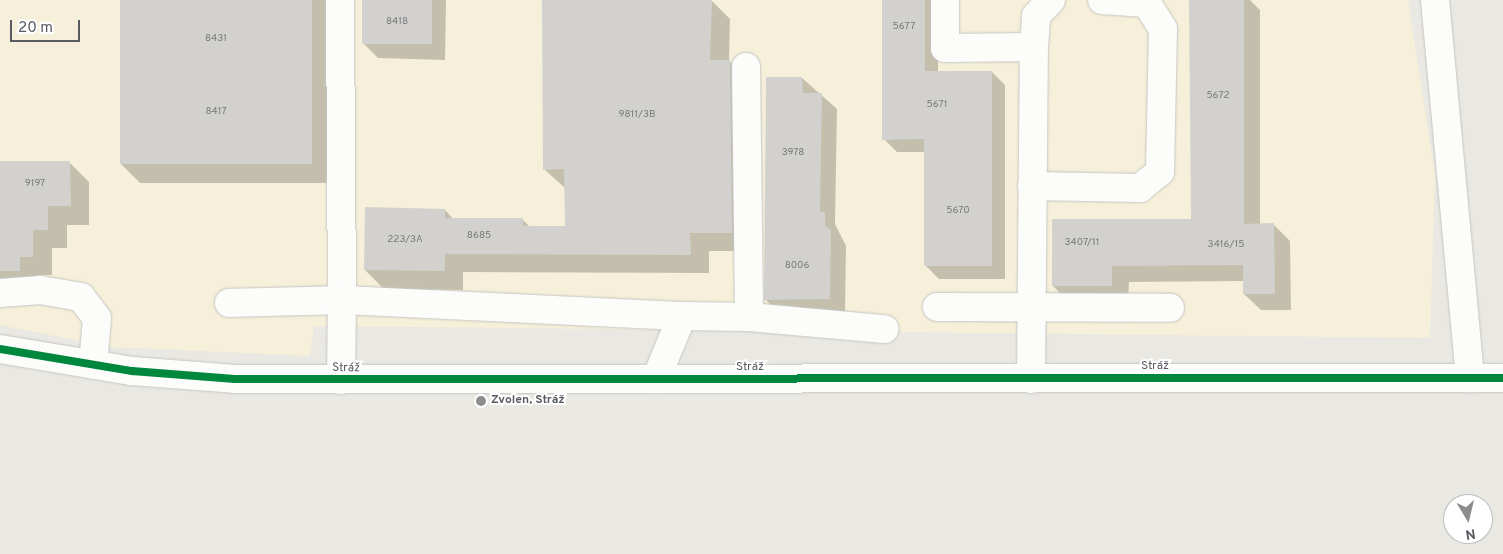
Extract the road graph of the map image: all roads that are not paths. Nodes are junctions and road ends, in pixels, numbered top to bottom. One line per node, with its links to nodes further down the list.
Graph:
1 (340, 0): 10 (street)
2 (945, 0): 6 (street)
3 (1051, 0): 6 (street)
4 (1102, 0): 8 (street)
5 (1435, 0): 20 (street)
6 (1034, 47): 8 (street)
7 (746, 67): 16 (street)
8 (1032, 186): 13 (street)
9 (0, 293): 19 (street)
10 (342, 300): 11 (street); 15 (street); 24 (street)
11 (229, 303)
12 (937, 307): 13 (street)
13 (1031, 308): 14 (street); 23 (street)
14 (1170, 308)
15 (682, 316): 16 (street); 22 (street)
16 (749, 317): 17 (street)
17 (884, 329)
18 (0, 349): 19 (street, Stráž)
19 (93, 364): 24 (street, Stráž)
20 (1470, 378): 21 (street, Stráž); 23 (street, Stráž)
21 (1503, 378)
22 (656, 379): 23 (street, Stráž); 24 (street, Stráž)
23 (1030, 379)
24 (341, 380)

